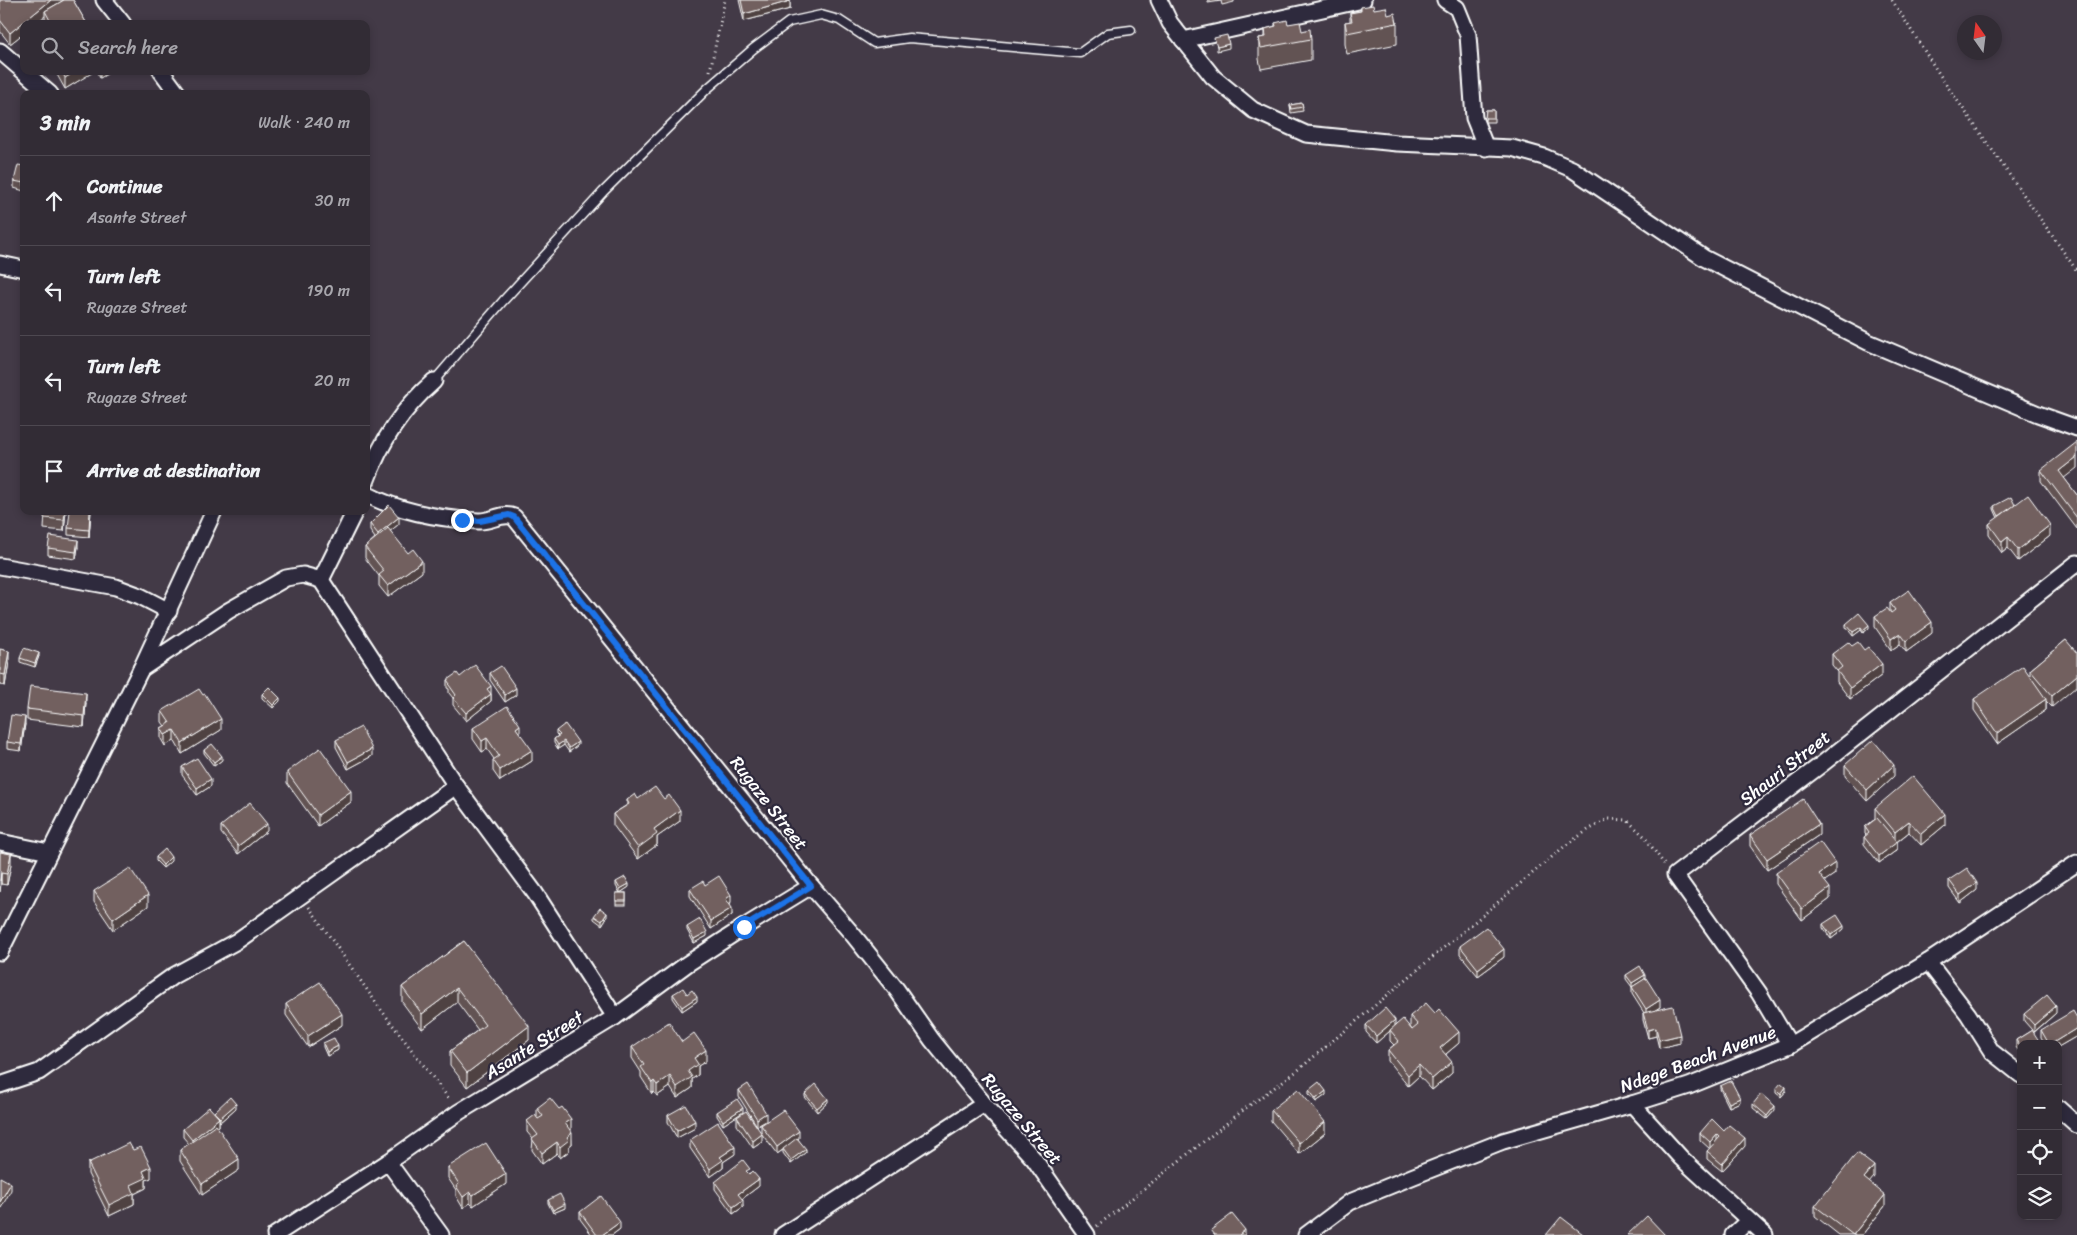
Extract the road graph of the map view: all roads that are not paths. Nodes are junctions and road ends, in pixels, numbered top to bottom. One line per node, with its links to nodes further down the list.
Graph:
1 (104, 0): 5 (street)
2 (1159, 0): 7 (street)
3 (1363, 0): 7 (street)
4 (1445, 0): 14 (street)
5 (120, 20)
6 (1131, 30): 17 (lane)
7 (1183, 40): 14 (street)
8 (0, 51): 9 (street)
9 (20, 68)
10 (28, 75): 12 (street)
11 (163, 75): 13 (street)
12 (45, 90)
13 (175, 90)
14 (1486, 148): 18 (street)
15 (0, 264): 16 (street)
16 (20, 269)
17 (434, 380): 19 (street)
18 (2077, 428)
19 (370, 472)
20 (370, 496): 32 (street, Rugaze Street)
21 (212, 515): 26 (street)
22 (353, 515): 25 (street)
23 (2077, 563): 36 (street, Shauri Street)
24 (0, 566): 26 (street)
25 (321, 580): 27 (street); 28 (street)
26 (169, 611): 27 (street)
27 (141, 669): 30 (street)
28 (456, 786): 35 (street); 38 (street)
29 (0, 842): 30 (street)
30 (49, 852): 33 (street)
31 (2077, 863): 34 (street, Ndege Beach Avenue)
32 (811, 886): 35 (street, Asante Street); 39 (street, Rugaze Street)
33 (0, 952)
34 (1928, 962): 36 (street, Ndege Beach Avenue); 37 (street)
35 (615, 1017): 43 (street, Asante Street)
36 (1790, 1045): 40 (street, Ndege Beach Avenue)
37 (2017, 1072)
38 (0, 1085)
39 (984, 1104): 45 (street, Rugaze Street); 48 (street)
40 (1632, 1104): 44 (street); 49 (street, Ndege Beach Avenue)
41 (2062, 1112): 42 (street)
42 (2077, 1125)
43 (388, 1162): 46 (street, Asante Street); 47 (street)
44 (1748, 1221): 50 (street); 51 (street)
45 (1087, 1234)
46 (275, 1235)
47 (441, 1235)
48 (783, 1235)
49 (1306, 1235)
50 (1733, 1235)
51 (1765, 1235)

